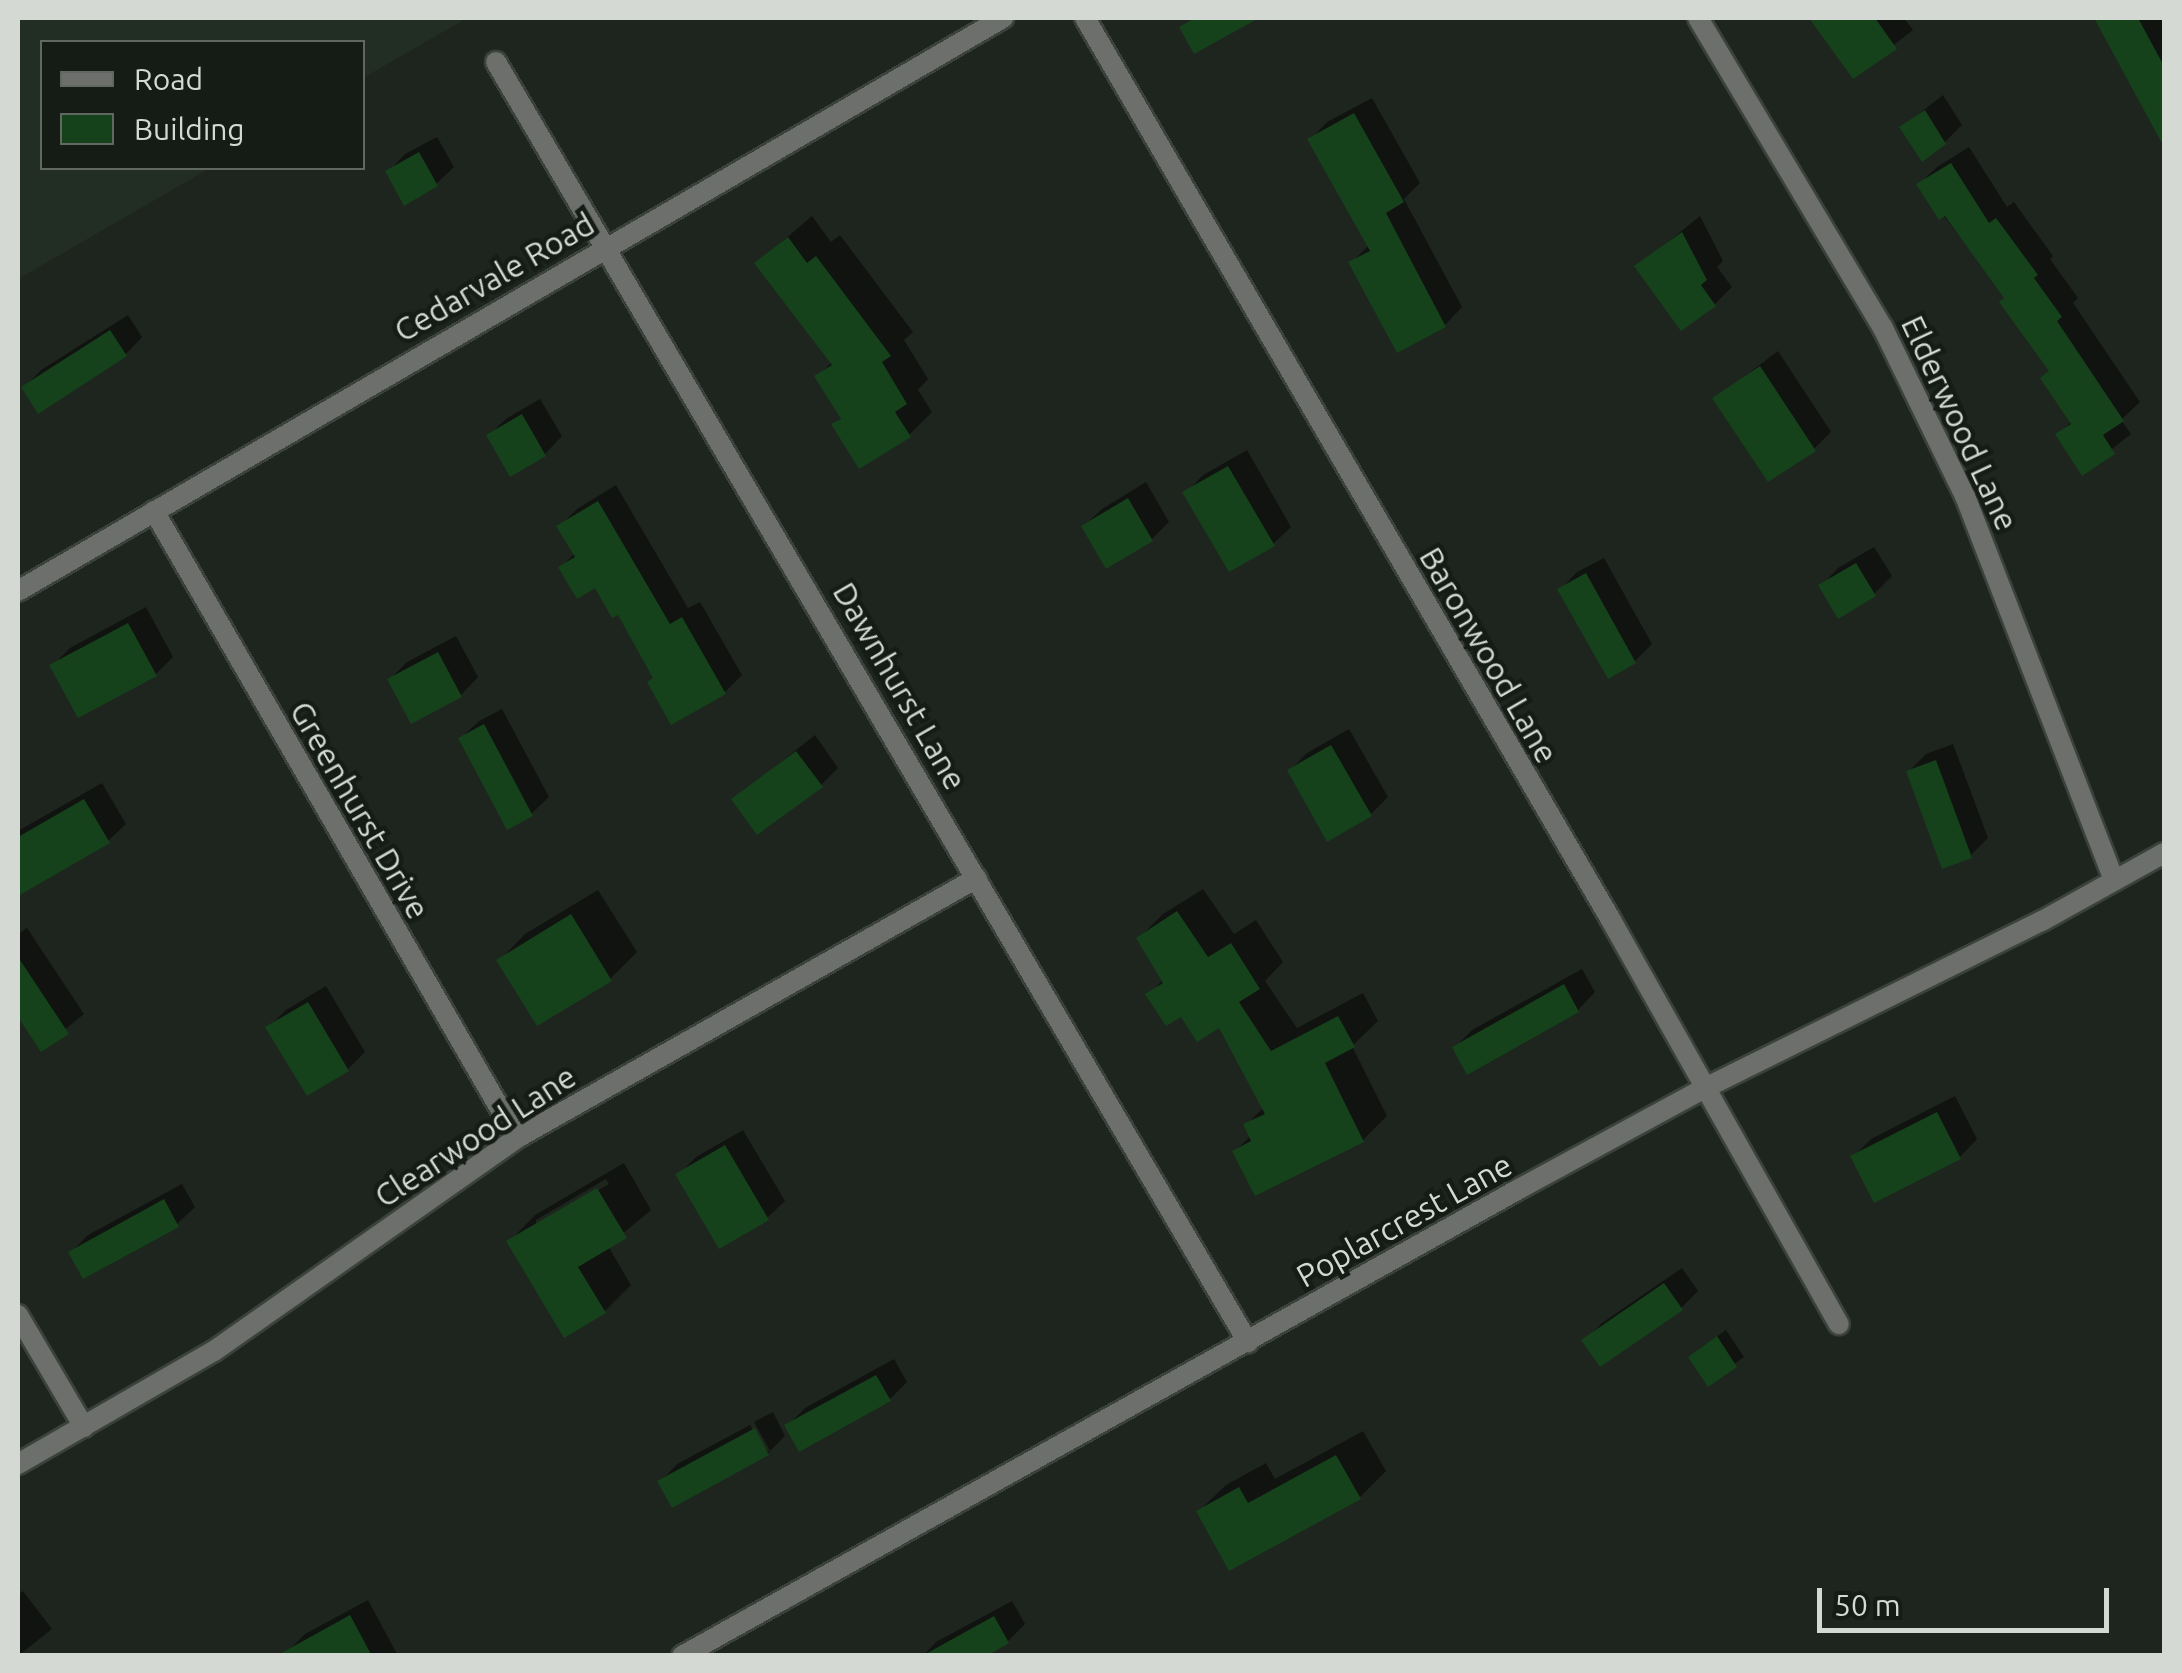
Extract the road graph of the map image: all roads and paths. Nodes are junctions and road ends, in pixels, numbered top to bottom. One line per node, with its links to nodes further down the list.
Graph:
1 (1003, 18): 5 (street, Cedarvale Road)
2 (1085, 18): 11 (street, Baronwood Lane)
3 (1698, 18): 10 (street, Elderwood Lane)
4 (496, 62): 5 (street, Dawnhurst Lane)
5 (604, 246): 6 (street, Cedarvale Road); 9 (street, Dawnhurst Lane)
6 (154, 511): 7 (street, Cedarvale Road); 12 (street, Greenhurst Drive)
7 (18, 591)
8 (2164, 853): 10 (street, Poplarcrest Lane)
9 (977, 878): 12 (street, Clearwood Lane); 15 (street, Dawnhurst Lane)
10 (2114, 880): 11 (street, Poplarcrest Lane)
11 (1705, 1088): 14 (street, Baronwood Lane); 15 (street, Poplarcrest Lane)
12 (517, 1138): 16 (street, Clearwood Lane)
13 (18, 1315): 16 (street)
14 (1838, 1324)
15 (1248, 1342): 18 (street, Poplarcrest Lane)
16 (84, 1427): 17 (street, Clearwood Lane)
17 (18, 1464)
18 (682, 1656)

